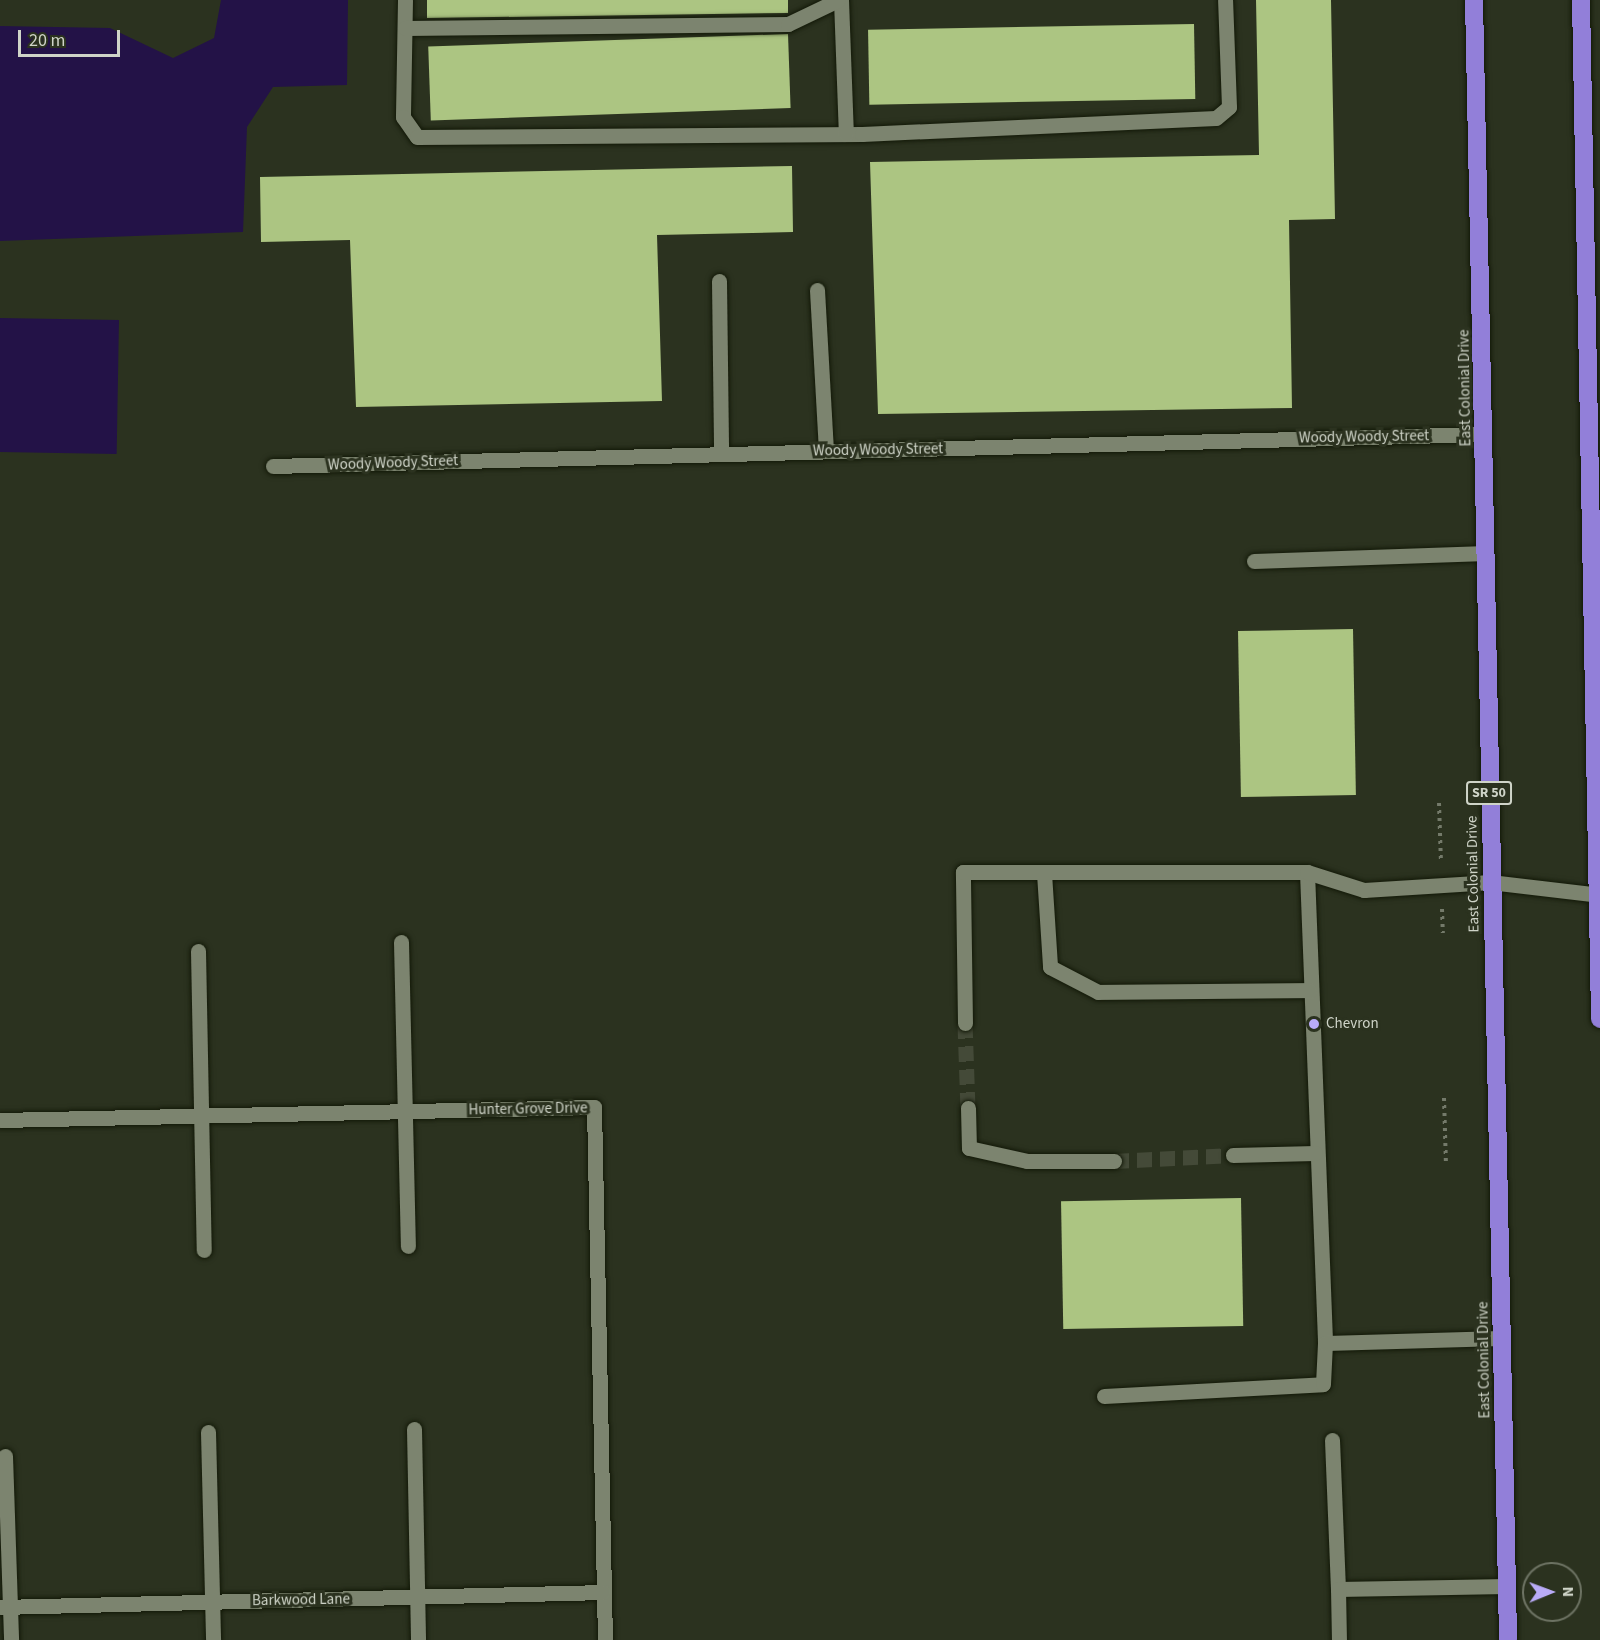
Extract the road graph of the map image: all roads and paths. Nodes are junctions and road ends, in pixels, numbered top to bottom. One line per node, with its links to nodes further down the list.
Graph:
1 (405, 0): 6 (street)
2 (839, 0): 6 (street); 7 (street)
3 (1225, 0): 7 (street)
4 (1474, 0): 10 (highway, East Colonial Drive / SR 50)
5 (1581, 0): 19 (highway)
6 (405, 28): 7 (street)
7 (846, 134)
8 (719, 281): 12 (street)
9 (817, 290): 11 (street)
10 (1484, 434): 11 (street, Woody Woody Street); 14 (highway, East Colonial Drive / SR 50)
11 (826, 451): 12 (street, Woody Woody Street)
12 (721, 454): 13 (street, Woody Woody Street)
13 (273, 466)
14 (1486, 553): 15 (street); 18 (highway, East Colonial Drive / SR 50)
15 (1254, 561)
16 (1307, 872): 17 (street); 18 (street); 22 (street)
17 (1044, 873): 22 (street); 24 (street)
18 (1490, 882): 19 (street); 36 (highway, East Colonial Drive / SR 50)
19 (1599, 895): 23 (highway)
20 (401, 942): 27 (street)
21 (198, 951): 28 (street)
22 (1309, 990): 30 (street)
23 (1600, 1019)
24 (966, 1023)
25 (1444, 1098): 33 (path)
26 (968, 1108): 32 (street)
27 (405, 1112): 28 (street, Hunter Grove Drive); 34 (street); 45 (street, Hunter Grove Drive)
28 (201, 1116): 29 (street, Hunter Grove Drive); 35 (street)
29 (0, 1120)
30 (1316, 1153): 31 (street); 37 (street)
31 (1233, 1155)
32 (1114, 1161)
33 (1446, 1165)
34 (408, 1246)
35 (204, 1250)
36 (1502, 1338): 37 (street); 43 (highway, East Colonial Drive / SR 50)
37 (1325, 1343): 38 (street)
38 (1104, 1396)
39 (414, 1429): 46 (street)
40 (208, 1432): 47 (street)
41 (1332, 1440): 44 (street)
42 (5, 1456): 48 (street)
43 (1507, 1586): 44 (street); 54 (highway, East Colonial Drive / SR 50)
44 (1338, 1588): 53 (street)
45 (603, 1592): 46 (street, Barkwood Lane); 52 (street, Hunter Grove Drive)
46 (417, 1597): 47 (street, Barkwood Lane); 51 (street)
47 (212, 1602): 48 (street, Barkwood Lane); 50 (street)
48 (5, 1607): 49 (street)
49 (11, 1640)
50 (213, 1640)
51 (418, 1640)
52 (605, 1640)
53 (1340, 1640)
54 (1508, 1640)

